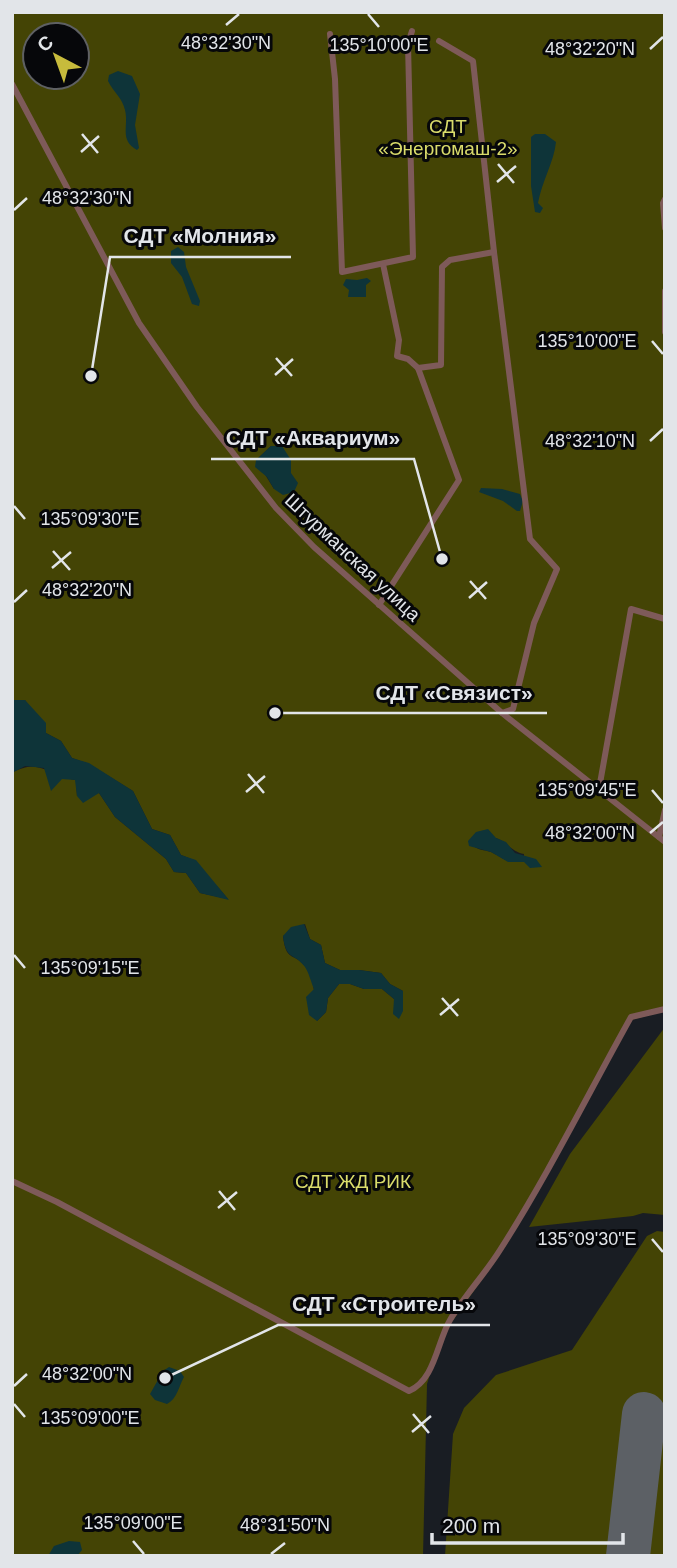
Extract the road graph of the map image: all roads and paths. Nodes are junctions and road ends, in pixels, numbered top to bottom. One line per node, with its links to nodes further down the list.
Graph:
1 (412, 31): 8 (street)
2 (330, 34): 8 (street)
3 (439, 41): 7 (street)
4 (12, 84): 12 (street, Штурманская улица)
5 (665, 199): 6 (street)
6 (665, 228)
7 (494, 252): 11 (street); 14 (street)
8 (383, 264): 11 (street)
9 (665, 291): 10 (street)
10 (665, 332)
11 (418, 368): 12 (street)
12 (379, 606): 14 (street, Штурманская улица)
13 (665, 620): 15 (street)
14 (502, 713): 15 (street, Штурманская улица)
15 (599, 789): 17 (street, Штурманская улица)
16 (665, 810): 17 (street)
17 (662, 840)
18 (665, 1009): 19 (street)
19 (12, 1181)

